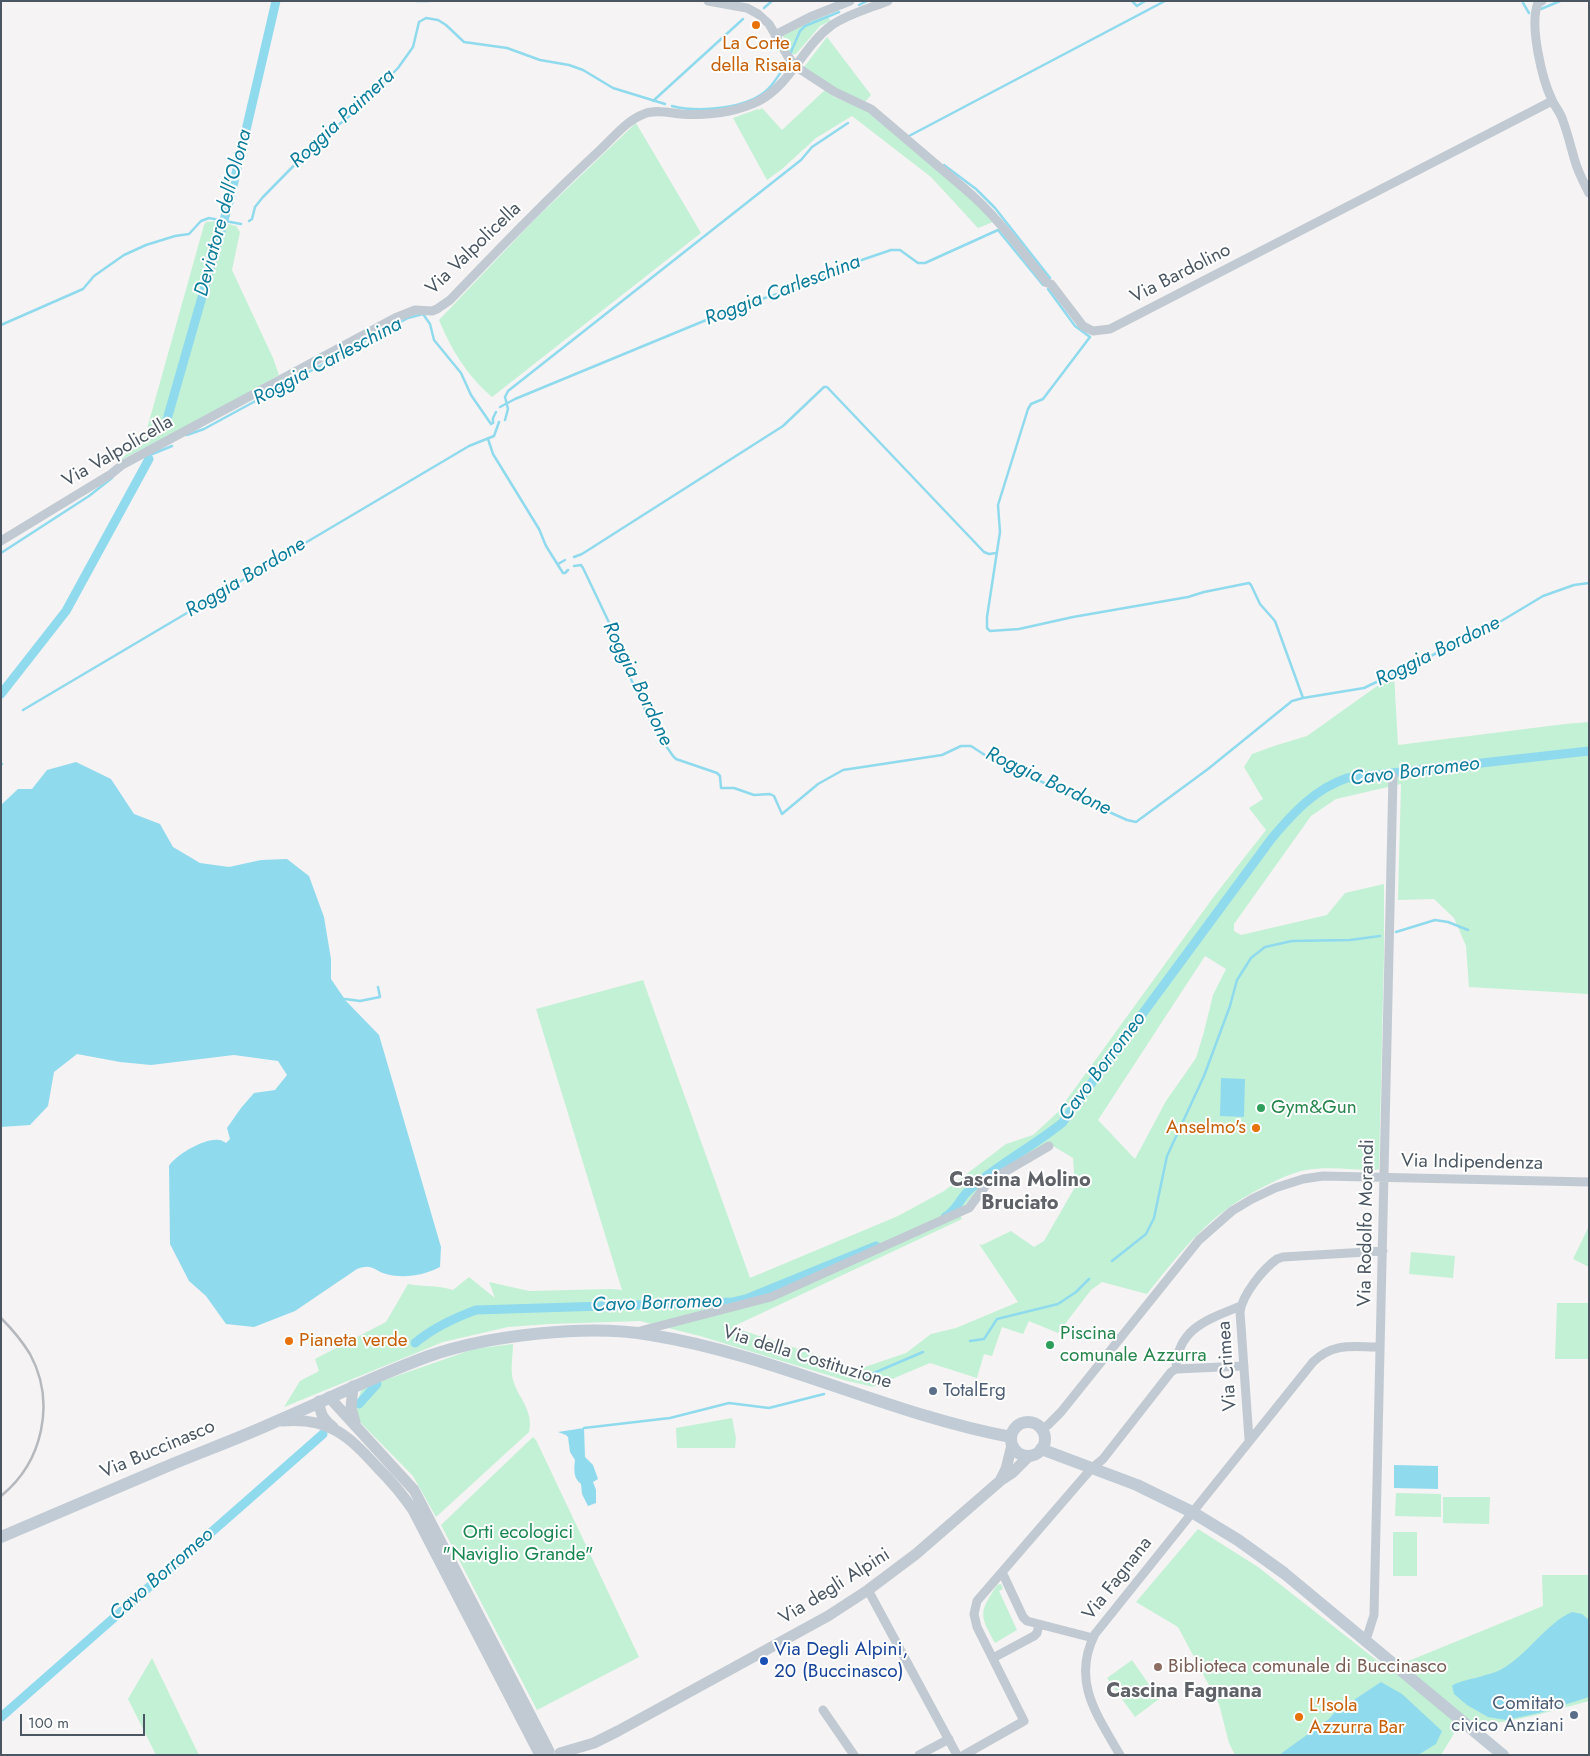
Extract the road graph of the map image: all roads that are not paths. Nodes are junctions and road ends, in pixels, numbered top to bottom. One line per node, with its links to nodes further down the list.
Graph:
1 (708, 1): 5 (street, Via Bardolino)
2 (850, 1): 5 (street)
3 (888, 1): 6 (street)
4 (1542, 1): 7 (street)
5 (776, 35): 6 (street, Via Bardolino)
6 (795, 66): 7 (street, Via Bardolino); 9 (street, Via Valpolicella)
7 (1552, 101): 8 (street)
8 (1589, 193)
9 (1, 541)
10 (1393, 776): 12 (street, Via Rodolfo Morandi)
11 (1049, 1146): 16 (street)
12 (1384, 1178): 13 (street, Via Indipendenza); 14 (street, Via Rodolfo Morandi); 24 (street, Via Indipendenza)
13 (1589, 1182)
14 (1383, 1251): 15 (street, Via Crimea); 17 (street, Via Rodolfo Morandi)
15 (1241, 1306): 18 (street, Via Crimea); 19 (street)
16 (635, 1332): 20 (main road, Via della Costituzione); 27 (main road, Via della Costituzione)
17 (1380, 1347): 26 (street, Via Fagnana); 38 (street, Via Rodolfo Morandi)
18 (1244, 1366): 19 (street); 26 (street, Via Crimea)
19 (1176, 1369): 30 (street)
20 (353, 1386): 21 (main road, Via della Costituzione); 23 (street)
21 (324, 1399): 22 (main road, Via Buccinasco); 23 (street); 25 (street)
22 (277, 1421): 25 (street); 33 (main road, Via Buccinasco)
23 (356, 1426): 43 (street)
24 (1042, 1429): 27 (main road); 28 (main road)
25 (336, 1430): 43 (street)
26 (1249, 1439): 32 (street, Via Fagnana)
27 (1011, 1441): 29 (main road); 31 (street)
28 (1042, 1449): 29 (main road); 30 (main road)
29 (1029, 1456): 31 (street, Via degli Alpini)
30 (1091, 1469): 32 (main road); 34 (street)
31 (1000, 1481): 35 (street, Via degli Alpini)
32 (1192, 1512): 37 (street, Via Fagnana); 38 (main road)
33 (1, 1537)
34 (1002, 1572): 36 (street); 39 (street)
35 (868, 1590): 41 (street); 42 (street, Via degli Alpini)
36 (1039, 1625): 37 (street); 39 (street)
37 (1092, 1638): 49 (street, Via Fagnana)
38 (1366, 1640): 50 (main road)
39 (993, 1658): 48 (street)
40 (823, 1710): 45 (street)
41 (949, 1739): 46 (street); 47 (street)
42 (594, 1743): 43 (street, Via degli Alpini); 44 (street, Via degli Alpini)
43 (551, 1754)
44 (580, 1755)
45 (854, 1755)
46 (919, 1755)
47 (957, 1755)
48 (964, 1755)
49 (1120, 1755)
50 (1503, 1755)

